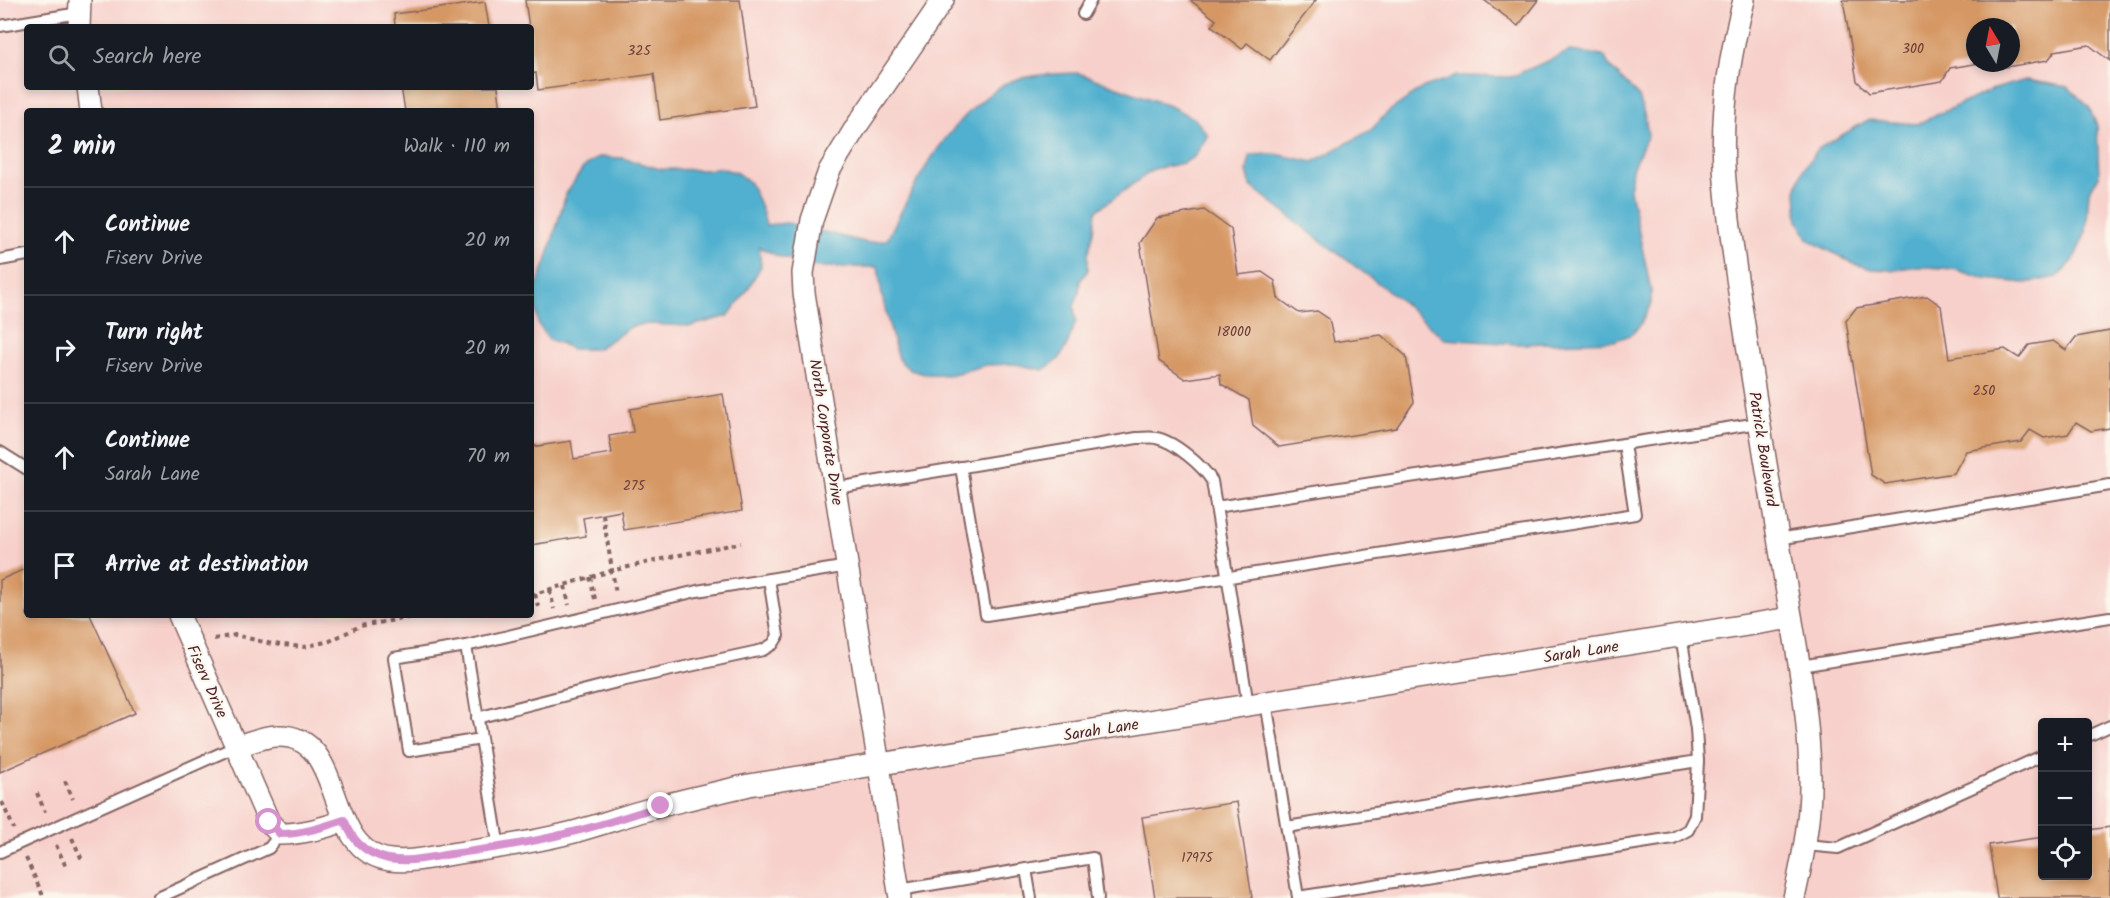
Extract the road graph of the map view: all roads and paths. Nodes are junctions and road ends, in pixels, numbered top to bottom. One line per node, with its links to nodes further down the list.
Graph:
1 (943, 0): 17 (street, North Corporate Drive)
2 (1090, 0): 5 (lane)
3 (1744, 0): 11 (street, Patrick Boulevard)
4 (79, 13): 6 (lane)
5 (1083, 14)
6 (0, 26)
7 (88, 90): 8 (street)
8 (91, 108)
9 (24, 256): 10 (lane)
10 (0, 260)
11 (1759, 423): 12 (lane); 20 (street, Patrick Boulevard)
12 (1624, 444): 18 (lane); 24 (lane)
13 (0, 452): 14 (lane)
14 (24, 466)
15 (961, 467): 17 (lane); 18 (lane); 24 (lane)
16 (2110, 485): 20 (lane)
17 (836, 488): 22 (street, North Corporate Drive)
18 (1216, 507): 24 (lane)
19 (603, 515): 23 (path)
20 (1778, 539): 29 (street, Patrick Boulevard)
21 (741, 543): 23 (path)
22 (848, 566): 25 (lane); 42 (street, North Corporate Drive)
23 (611, 571): 26 (path)
24 (1227, 577): 34 (lane)
25 (769, 579): 32 (lane); 35 (lane)
26 (534, 594)
27 (2110, 617): 33 (lane)
28 (407, 618): 30 (path)
29 (1791, 618): 31 (street, Sarah Lane); 33 (street, Patrick Boulevard)
30 (182, 622): 39 (street, Fiserv Drive)
31 (1682, 635): 34 (street, Sarah Lane); 41 (lane)
32 (466, 646): 35 (lane); 38 (lane)
33 (1800, 666): 50 (street, Patrick Boulevard)
34 (1257, 704): 42 (street, Sarah Lane); 47 (lane)
35 (477, 718): 38 (lane)
36 (2110, 726): 37 (lane)
37 (2092, 734)
38 (481, 739): 51 (lane)
39 (237, 746): 45 (street); 46 (lane); 49 (street, Fiserv Drive)
40 (2038, 758): 50 (lane)
41 (1698, 761): 47 (lane); 47 (lane)
42 (880, 764): 51 (street, Sarah Lane); 56 (street, North Corporate Drive)
43 (2, 802): 44 (path)
44 (0, 807)
45 (344, 820): 49 (street); 51 (street, Sarah Lane)
46 (65, 823): 48 (lane); 53 (path)
47 (1287, 827)
48 (50, 830): 52 (lane); 54 (path)
49 (280, 834): 57 (lane)
50 (1805, 845): 60 (street, Patrick Boulevard)
51 (499, 848)
52 (0, 852)
53 (82, 861)
54 (67, 868)
55 (1026, 869): 56 (lane); 58 (lane); 59 (lane)
56 (900, 894)
57 (158, 898)
58 (1031, 898)
59 (1098, 898)
60 (1794, 898)

